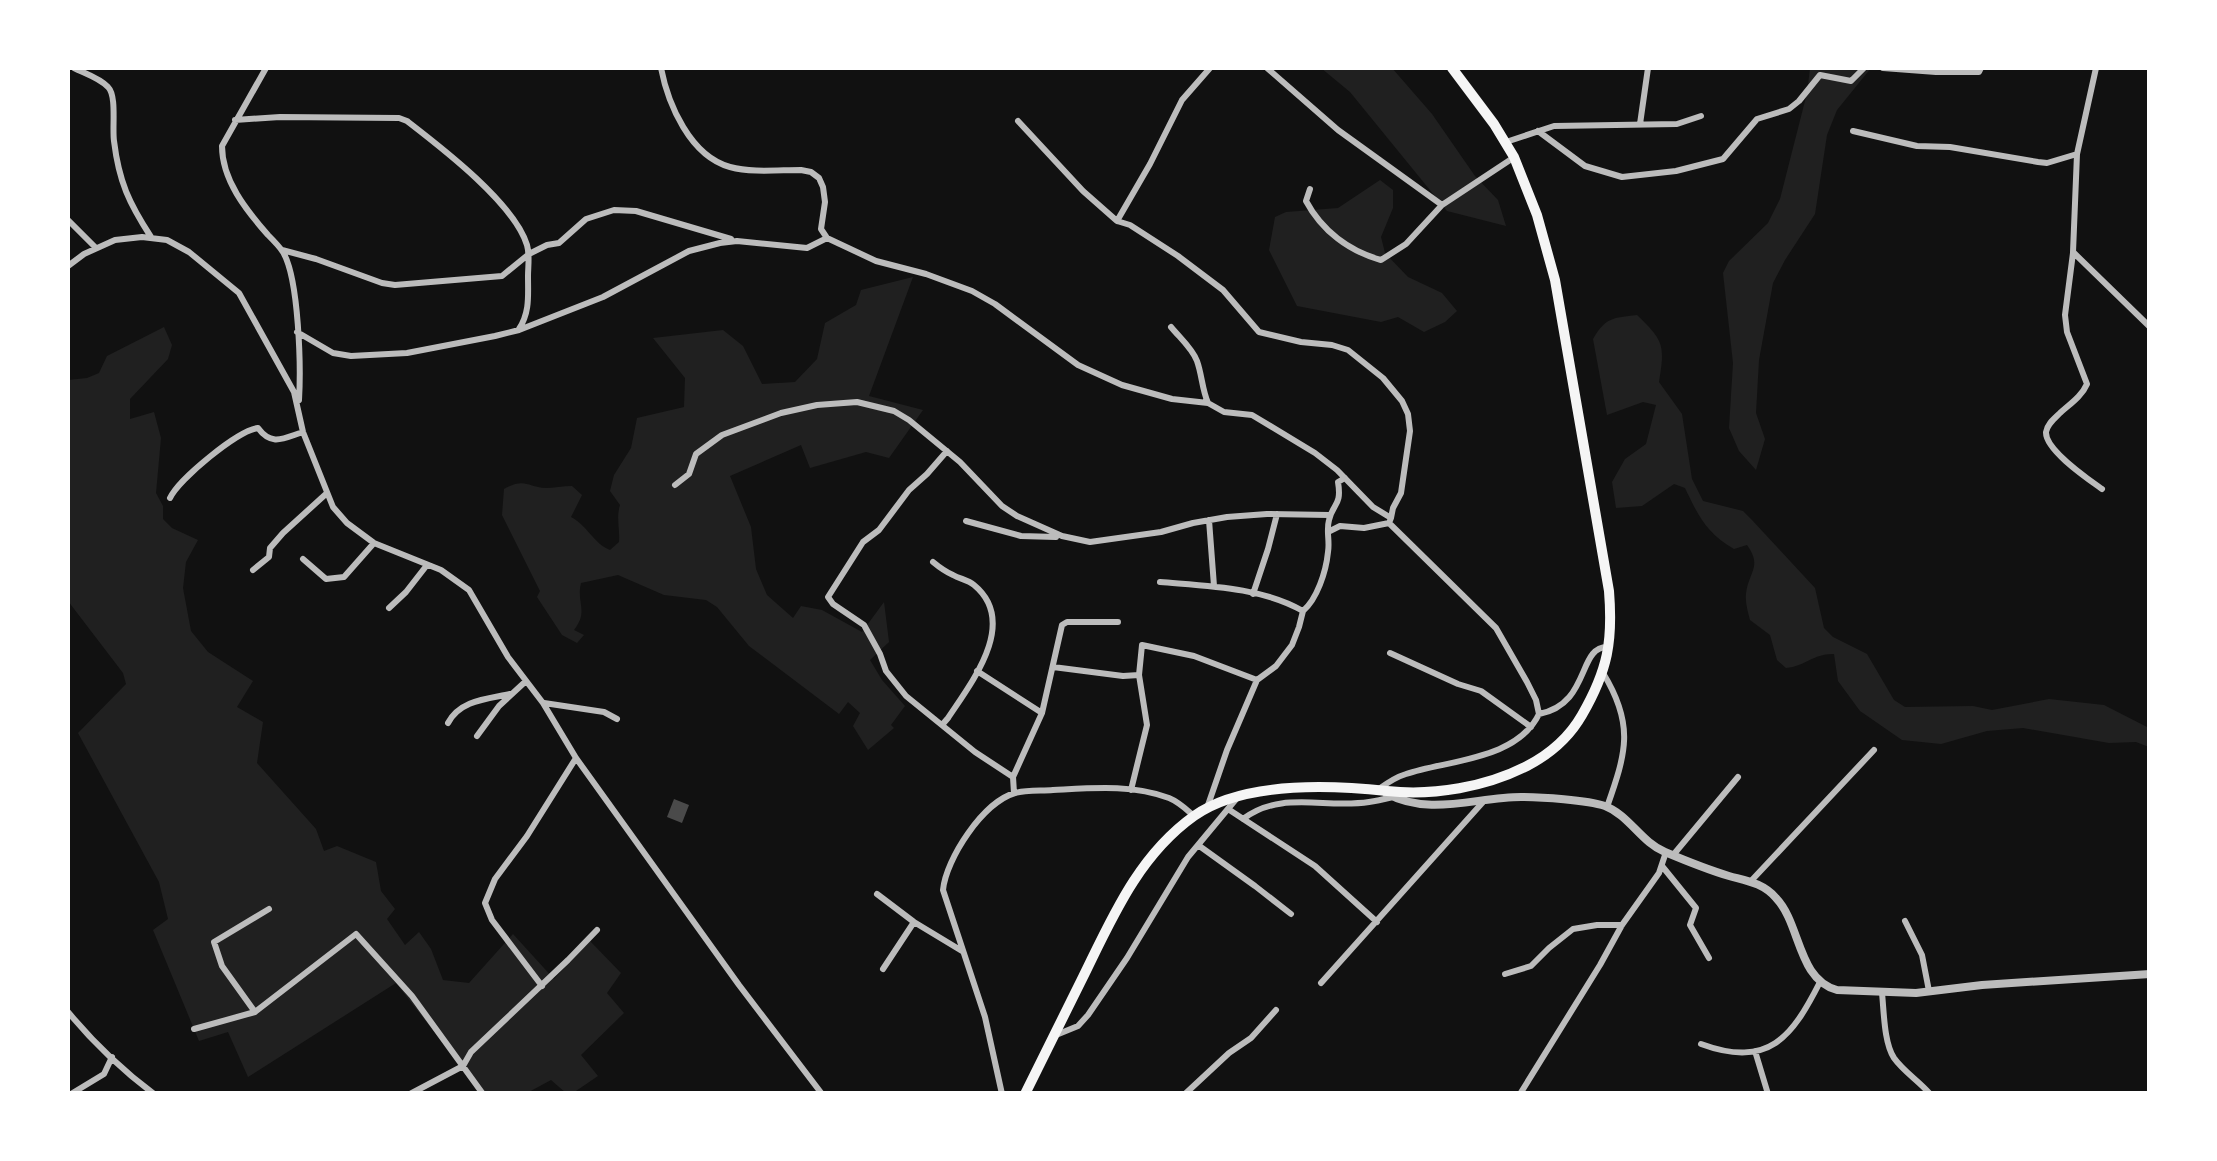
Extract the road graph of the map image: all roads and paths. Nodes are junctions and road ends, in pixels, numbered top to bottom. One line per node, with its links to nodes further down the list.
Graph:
1 (74, 68): 26 (street)
2 (266, 68): 14 (street)
3 (661, 68): 27 (street)
4 (1210, 68): 25 (street)
5 (1267, 68): 23 (street)
6 (1452, 68): 19 (main road)
7 (1648, 68): 16 (street)
8 (1864, 68): 18 (street)
9 (1884, 68): 10 (street)
10 (1899, 68): 11 (street)
11 (1981, 68)
12 (2096, 68): 20 (street)
13 (1701, 116): 16 (street)
14 (235, 120): 30 (street); 32 (street)
15 (1018, 121): 25 (street)
16 (1640, 124): 18 (street)
17 (1853, 130): 20 (street)
18 (1538, 131): 19 (street)
19 (1505, 142): 21 (main road)
20 (2077, 154): 31 (street)
21 (1514, 158): 23 (street); 65 (main road)
22 (1310, 189): 23 (street)
23 (1442, 205)
24 (68, 220): 29 (street)
25 (1117, 221): 51 (street)
26 (152, 238): 29 (street); 39 (street)
27 (827, 238): 28 (street); 38 (street)
28 (736, 241): 32 (street); 36 (street)
29 (96, 248): 33 (street)
30 (282, 250): 32 (street); 37 (street)
31 (2073, 252): 35 (street); 44 (street)
32 (529, 254): 36 (street)
33 (68, 266)
34 (1171, 327): 38 (street)
35 (2150, 328)
36 (519, 330): 37 (street)
37 (296, 332): 39 (street)
38 (1208, 403): 42 (street)
39 (299, 406): 40 (street)
40 (303, 432): 45 (street); 46 (street)
41 (947, 451): 43 (street); 53 (street); 79 (street)
42 (1345, 478): 48 (street); 51 (street)
43 (675, 486)
44 (2102, 489)
45 (327, 493): 54 (street); 58 (street)
46 (170, 498)
47 (1277, 514): 48 (street); 49 (street); 61 (street)
48 (1329, 515): 52 (street)
49 (1208, 520): 53 (street); 60 (street)
50 (966, 521): 53 (street)
51 (1390, 521): 52 (street); 76 (street)
52 (1328, 532): 63 (street)
53 (1062, 536)
54 (374, 544): 55 (street); 57 (street)
55 (303, 559)
56 (933, 562): 68 (street)
57 (427, 565): 62 (street); 72 (street)
58 (253, 570)
59 (1160, 582): 60 (street)
60 (1214, 586): 61 (street)
61 (1252, 594): 63 (street)
62 (389, 608)
63 (1302, 611): 71 (street)
64 (1118, 622): 67 (street)
65 (1609, 647): 69 (main road); 76 (street)
66 (1390, 654): 80 (street)
67 (1053, 667): 70 (street); 75 (street)
68 (977, 671): 75 (street); 79 (street)
69 (1603, 674): 87 (main road); 91 (street)
70 (1140, 675): 71 (street); 86 (street)
71 (1257, 680): 92 (street)
72 (526, 681): 73 (street); 74 (street)
73 (511, 693): 78 (street); 81 (street)
74 (542, 702): 77 (street); 83 (street)
75 (1042, 713): 84 (street)
76 (1539, 714): 80 (street)
77 (617, 719)
78 (448, 722)
79 (942, 725): 84 (street)
80 (1531, 727): 87 (street)
81 (477, 736)
82 (1874, 750): 99 (street)
83 (576, 758): 115 (street); 131 (street)
84 (1013, 777): 88 (street)
85 (1738, 777): 97 (street)
86 (1131, 790): 88 (street); 94 (street)
87 (1385, 792): 89 (main road); 90 (street); 95 (street)
88 (1014, 793): 108 (street)
89 (1237, 797): 92 (main road); 93 (street)
90 (1483, 802): 91 (street); 105 (street)
91 (1607, 807): 97 (street)
92 (1207, 809): 94 (main road)
93 (1228, 809): 95 (street); 96 (street)
94 (1194, 816): 122 (main road)
95 (1243, 819): 105 (street)
96 (1198, 846): 102 (street); 122 (street)
97 (1670, 853): 98 (street); 99 (street)
98 (1661, 865): 106 (street); 109 (street)
99 (1752, 880): 113 (street)
100 (878, 894): 104 (street)
101 (268, 909): 120 (street)
102 (1291, 914)
103 (1905, 921): 116 (street)
104 (914, 922): 108 (street); 110 (street)
105 (1377, 922): 114 (street)
106 (1622, 926): 111 (street); 135 (street)
107 (596, 930): 115 (street)
108 (964, 952): 132 (street)
109 (1709, 958)
110 (883, 969)
111 (1505, 974)
112 (2150, 974): 116 (street)
113 (1820, 982): 117 (street); 124 (street)
114 (1321, 983)
115 (542, 986): 126 (street)
116 (1930, 991): 117 (street)
117 (1882, 993): 137 (street)
118 (1276, 1010): 134 (street)
119 (68, 1012): 125 (street)
120 (255, 1012): 121 (street); 126 (street)
121 (194, 1029)
122 (1054, 1036): 133 (main road)
123 (1701, 1044): 124 (street)
124 (1755, 1051): 136 (street)
125 (112, 1057): 127 (street); 128 (street)
126 (463, 1066): 129 (street); 130 (street)
127 (71, 1094)
128 (154, 1094)
129 (410, 1094)
130 (483, 1094)
131 (822, 1094)
132 (1002, 1094)
133 (1025, 1094)
134 (1185, 1094)
135 (1520, 1094)
136 (1768, 1094)
137 (1930, 1094)

